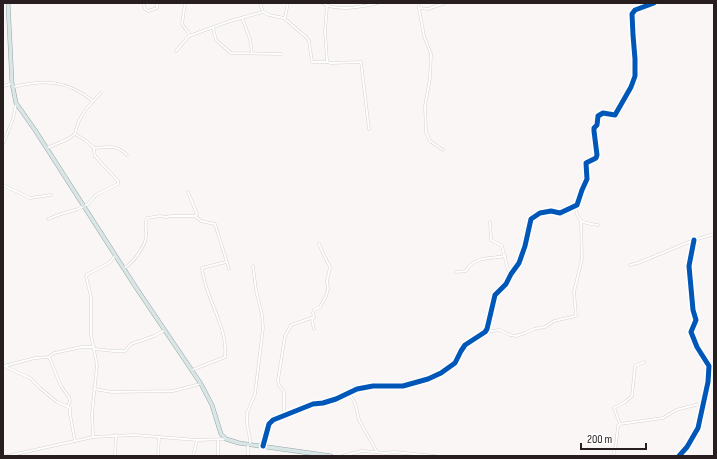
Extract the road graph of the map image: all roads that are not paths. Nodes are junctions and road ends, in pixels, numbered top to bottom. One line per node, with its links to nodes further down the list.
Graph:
1 (8, 3): 23 (main road)
2 (143, 3): 3 (street)
3 (157, 3)
4 (185, 3): 18 (street)
5 (260, 3): 14 (street)
6 (288, 3): 16 (street)
7 (322, 3): 12 (street)
8 (378, 3): 12 (street)
9 (418, 3): 13 (street)
10 (445, 3): 13 (street)
11 (654, 3): 40 (street)
12 (327, 6): 22 (street)
13 (420, 8): 34 (street)
14 (263, 12): 15 (street); 16 (street)
15 (242, 18): 17 (street); 20 (street)
16 (284, 18): 22 (street)
17 (213, 28): 18 (street); 20 (street)
18 (189, 36): 19 (street)
19 (176, 51)
20 (252, 53): 21 (street)
21 (281, 54)
22 (328, 62): 29 (street)
23 (12, 83): 24 (street); 25 (main road)
24 (3, 86)
25 (12, 87): 27 (street); 28 (main road)
26 (101, 92): 27 (street)
27 (93, 101): 30 (street)
28 (16, 103): 31 (street); 32 (main road)
29 (368, 128)
30 (74, 134): 32 (street); 33 (street)
31 (3, 144)
32 (47, 148): 39 (main road)
33 (94, 148): 35 (street); 39 (street)
34 (443, 150)
35 (127, 155)
36 (3, 185): 38 (street)
37 (188, 192): 41 (street)
38 (51, 194)
39 (84, 205): 42 (street); 49 (main road)
40 (575, 206): 43 (street); 57 (street)
41 (195, 216): 51 (street); 54 (street)
42 (48, 219)
43 (581, 221): 45 (street); 61 (street)
44 (490, 222): 50 (street)
45 (598, 225)
46 (714, 234): 47 (street)
47 (694, 240): 52 (street); 70 (street)
48 (319, 244): 58 (street)
49 (115, 255): 54 (main road); 62 (street)
50 (505, 256): 56 (street); 57 (street)
51 (226, 262): 55 (street); 66 (street)
52 (630, 265)
53 (253, 266): 81 (street)
54 (124, 268): 60 (main road)
55 (229, 269)
56 (456, 272)
57 (512, 272): 61 (street)
58 (314, 317): 59 (street); 72 (street)
59 (314, 329)
60 (164, 330): 62 (street); 66 (main road)
61 (485, 332): 69 (street)
62 (94, 348): 63 (street); 68 (street)
63 (49, 357): 65 (street); 71 (street)
64 (644, 362): 73 (street)
65 (4, 366): 71 (street)
66 (192, 370): 67 (main road)
67 (201, 384): 68 (street); 77 (main road)
68 (94, 389): 75 (street)
69 (348, 392): 72 (street); 83 (street)
70 (703, 403): 73 (street); 94 (street)
71 (68, 406): 79 (street)
72 (284, 415): 82 (street)
73 (620, 424): 93 (street)
74 (116, 435): 75 (street); 76 (street); 85 (street)
75 (93, 437): 79 (street)
76 (159, 437): 78 (street); 86 (street)
77 (226, 439): 80 (street); 81 (main road)
78 (197, 440): 80 (street); 87 (street)
79 (75, 441): 84 (street)
80 (218, 441): 88 (street)
81 (249, 444): 82 (main road); 89 (street)
82 (263, 446): 90 (main road)
83 (377, 452): 91 (street); 92 (street)
84 (9, 456)
85 (115, 456)
86 (158, 456)
87 (194, 456)
88 (218, 456)
89 (248, 456)
90 (331, 456)
91 (342, 456)
92 (435, 456)
93 (613, 456)
94 (679, 456)

